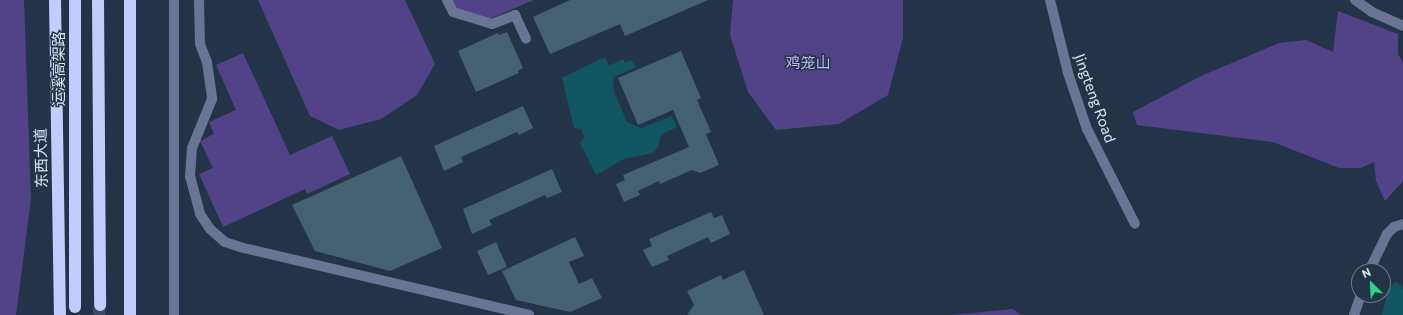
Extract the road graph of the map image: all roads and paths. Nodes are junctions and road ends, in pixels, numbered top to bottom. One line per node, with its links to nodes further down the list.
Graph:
1 (55, 0): 18 (highway, 东西大道)
2 (75, 0): 17 (highway, 运溪高架路)
3 (98, 0): 16 (highway)
4 (130, 0): 19 (highway)
5 (174, 0): 20 (street)
6 (199, 0): 21 (street)
7 (447, 0): 11 (street)
8 (1050, 0): 12 (street, Jingteng Road)
9 (1355, 0): 10 (street)
10 (1403, 26)
11 (526, 39)
12 (1135, 224)
13 (1403, 224): 14 (street)
14 (1373, 263)
15 (1358, 303): 22 (street)
16 (100, 305)
17 (75, 307)
18 (60, 315)
19 (130, 315)
20 (174, 315)
21 (529, 315)
22 (1354, 315)

